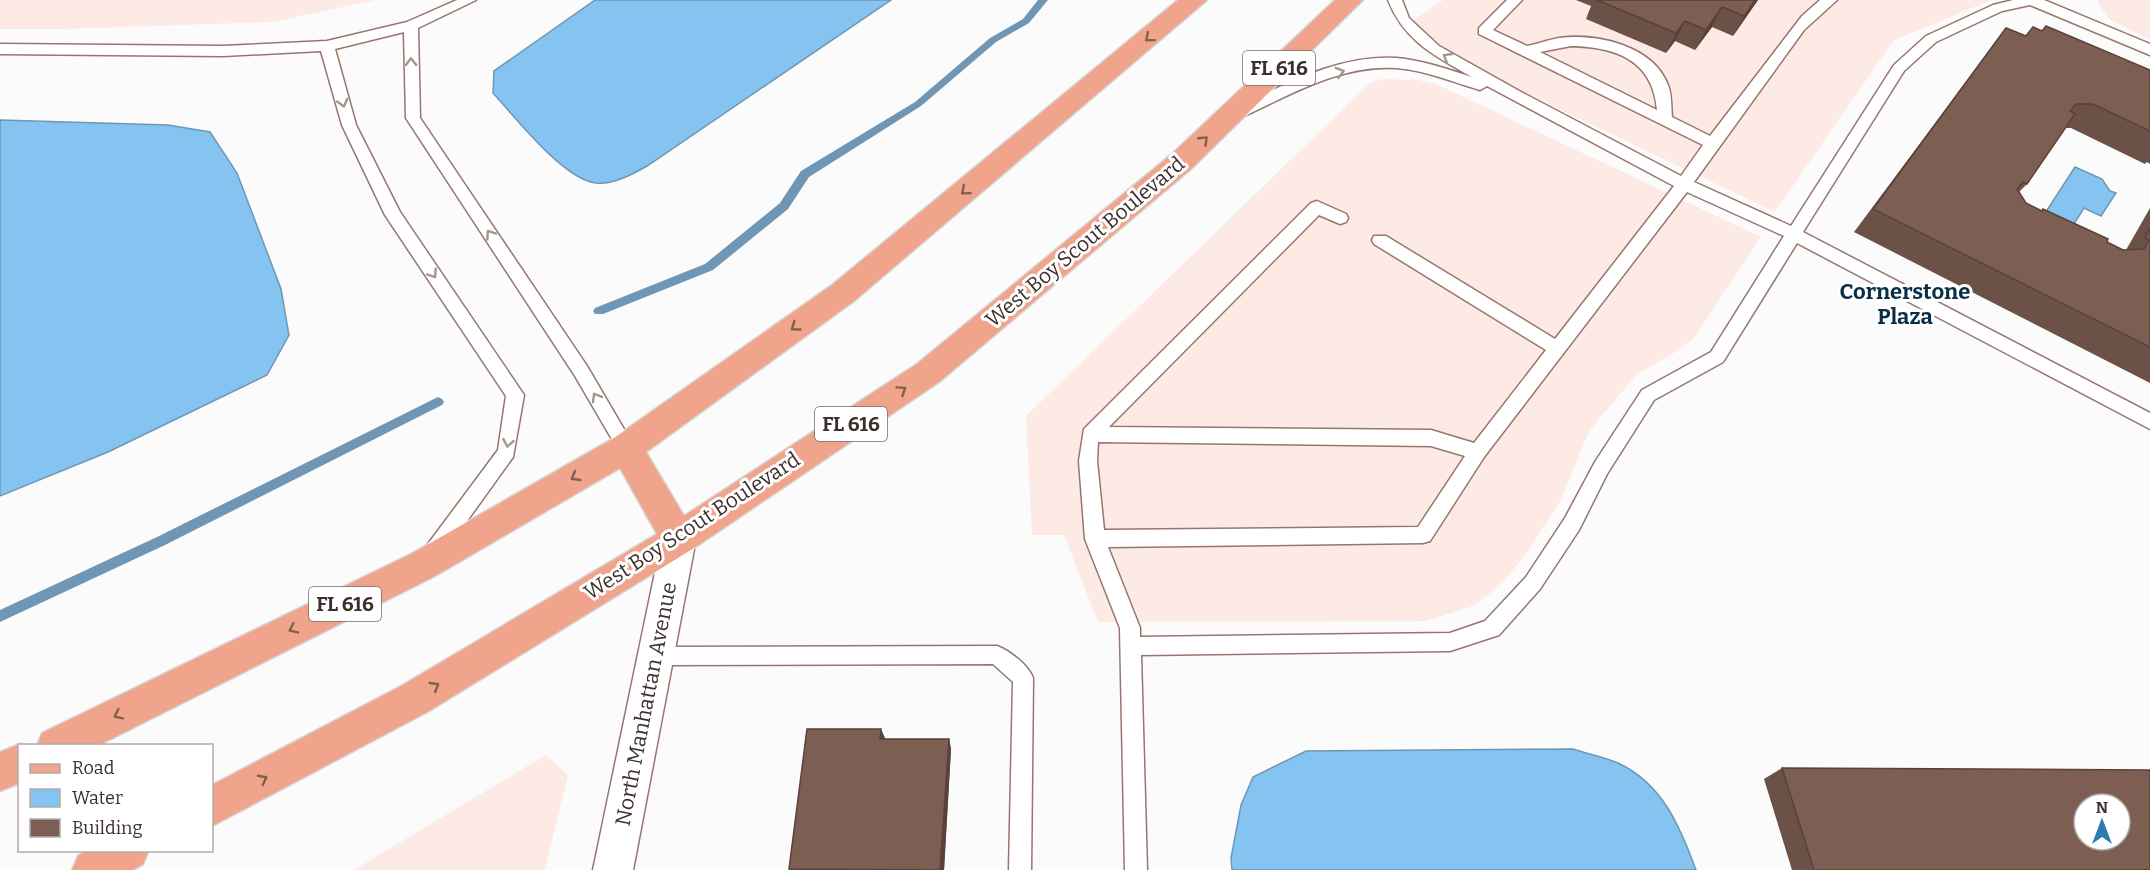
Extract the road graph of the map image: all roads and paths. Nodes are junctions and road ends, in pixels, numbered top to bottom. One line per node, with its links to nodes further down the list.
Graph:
1 (469, 0): 7 (lane)
2 (1194, 0): 23 (main road, FL 616, one-way to 23)
3 (1350, 0): 13 (main road, West Boy Scout Boulevard / FL 616)
4 (1395, 0): 12 (lane, one-way to 4)
5 (1515, 0): 11 (lane)
6 (1830, 0): 15 (lane)
7 (411, 26): 8 (lane); 23 (lane, one-way to 7)
8 (327, 46): 9 (lane); 27 (lane, one-way to 27)
9 (0, 49)
10 (2150, 50): 18 (lane)
11 (1526, 51): 14 (lane); 14 (lane)
12 (1516, 96): 13 (lane, one-way to 12); 16 (lane)
13 (1228, 117): 25 (main road, West Boy Scout Boulevard / FL 616, one-way to 13)
14 (1665, 120): 15 (lane)
15 (1712, 143): 16 (lane)
16 (1684, 184): 18 (lane); 20 (lane)
17 (1340, 218): 22 (lane)
18 (1794, 234): 21 (lane); 28 (lane)
19 (1380, 240): 20 (lane)
20 (1557, 348): 24 (lane)
21 (2150, 423)
22 (1090, 434): 24 (lane); 26 (lane)
23 (626, 448): 25 (main road); 27 (main road, FL 616, one-way to 27)
24 (1478, 452): 26 (lane)
25 (679, 539): 29 (street, North Manhattan Avenue); 33 (main road, West Boy Scout Boulevard / FL 616, one-way to 25)
26 (1095, 539): 28 (lane)
27 (423, 565): 30 (main road, FL 616, one-way to 30)
28 (1132, 646): 38 (lane)
29 (656, 656): 36 (street, North Manhattan Avenue); 37 (lane)
30 (60, 744)
31 (18, 764): 32 (main road)
32 (0, 772)
33 (213, 805)
34 (125, 852): 35 (main road)
35 (92, 870)
36 (613, 870)
37 (1020, 870)
38 (1136, 870)

